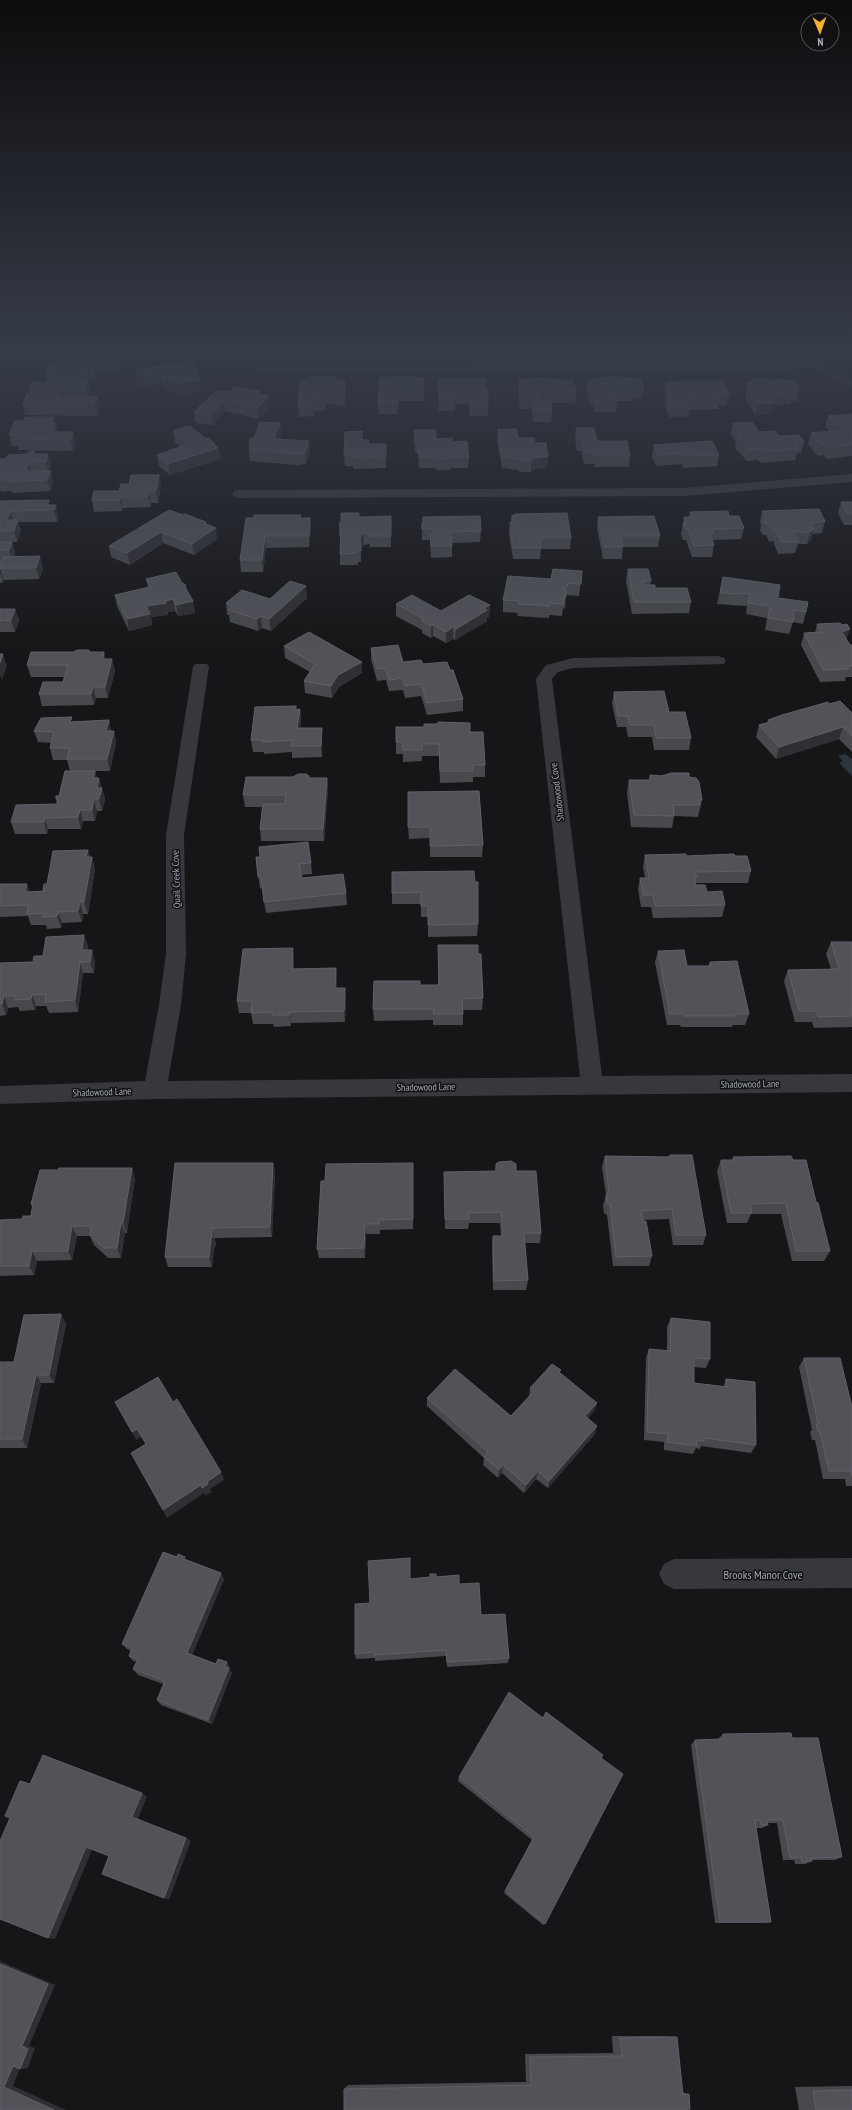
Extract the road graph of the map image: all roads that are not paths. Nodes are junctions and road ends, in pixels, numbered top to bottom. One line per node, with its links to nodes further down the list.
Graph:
1 (852, 478): 2 (street)
2 (239, 494)
3 (718, 661): 6 (street, Shadowood Cove)
4 (201, 667): 7 (street, Quail Creek Cove)
5 (852, 1083): 6 (street, Shadowood Lane)
6 (592, 1085): 7 (street, Shadowood Lane)
7 (155, 1090): 8 (street, Shadowood Lane)
8 (0, 1095)
9 (852, 1573): 10 (street, Brooks Manor Cove)
10 (674, 1574)

